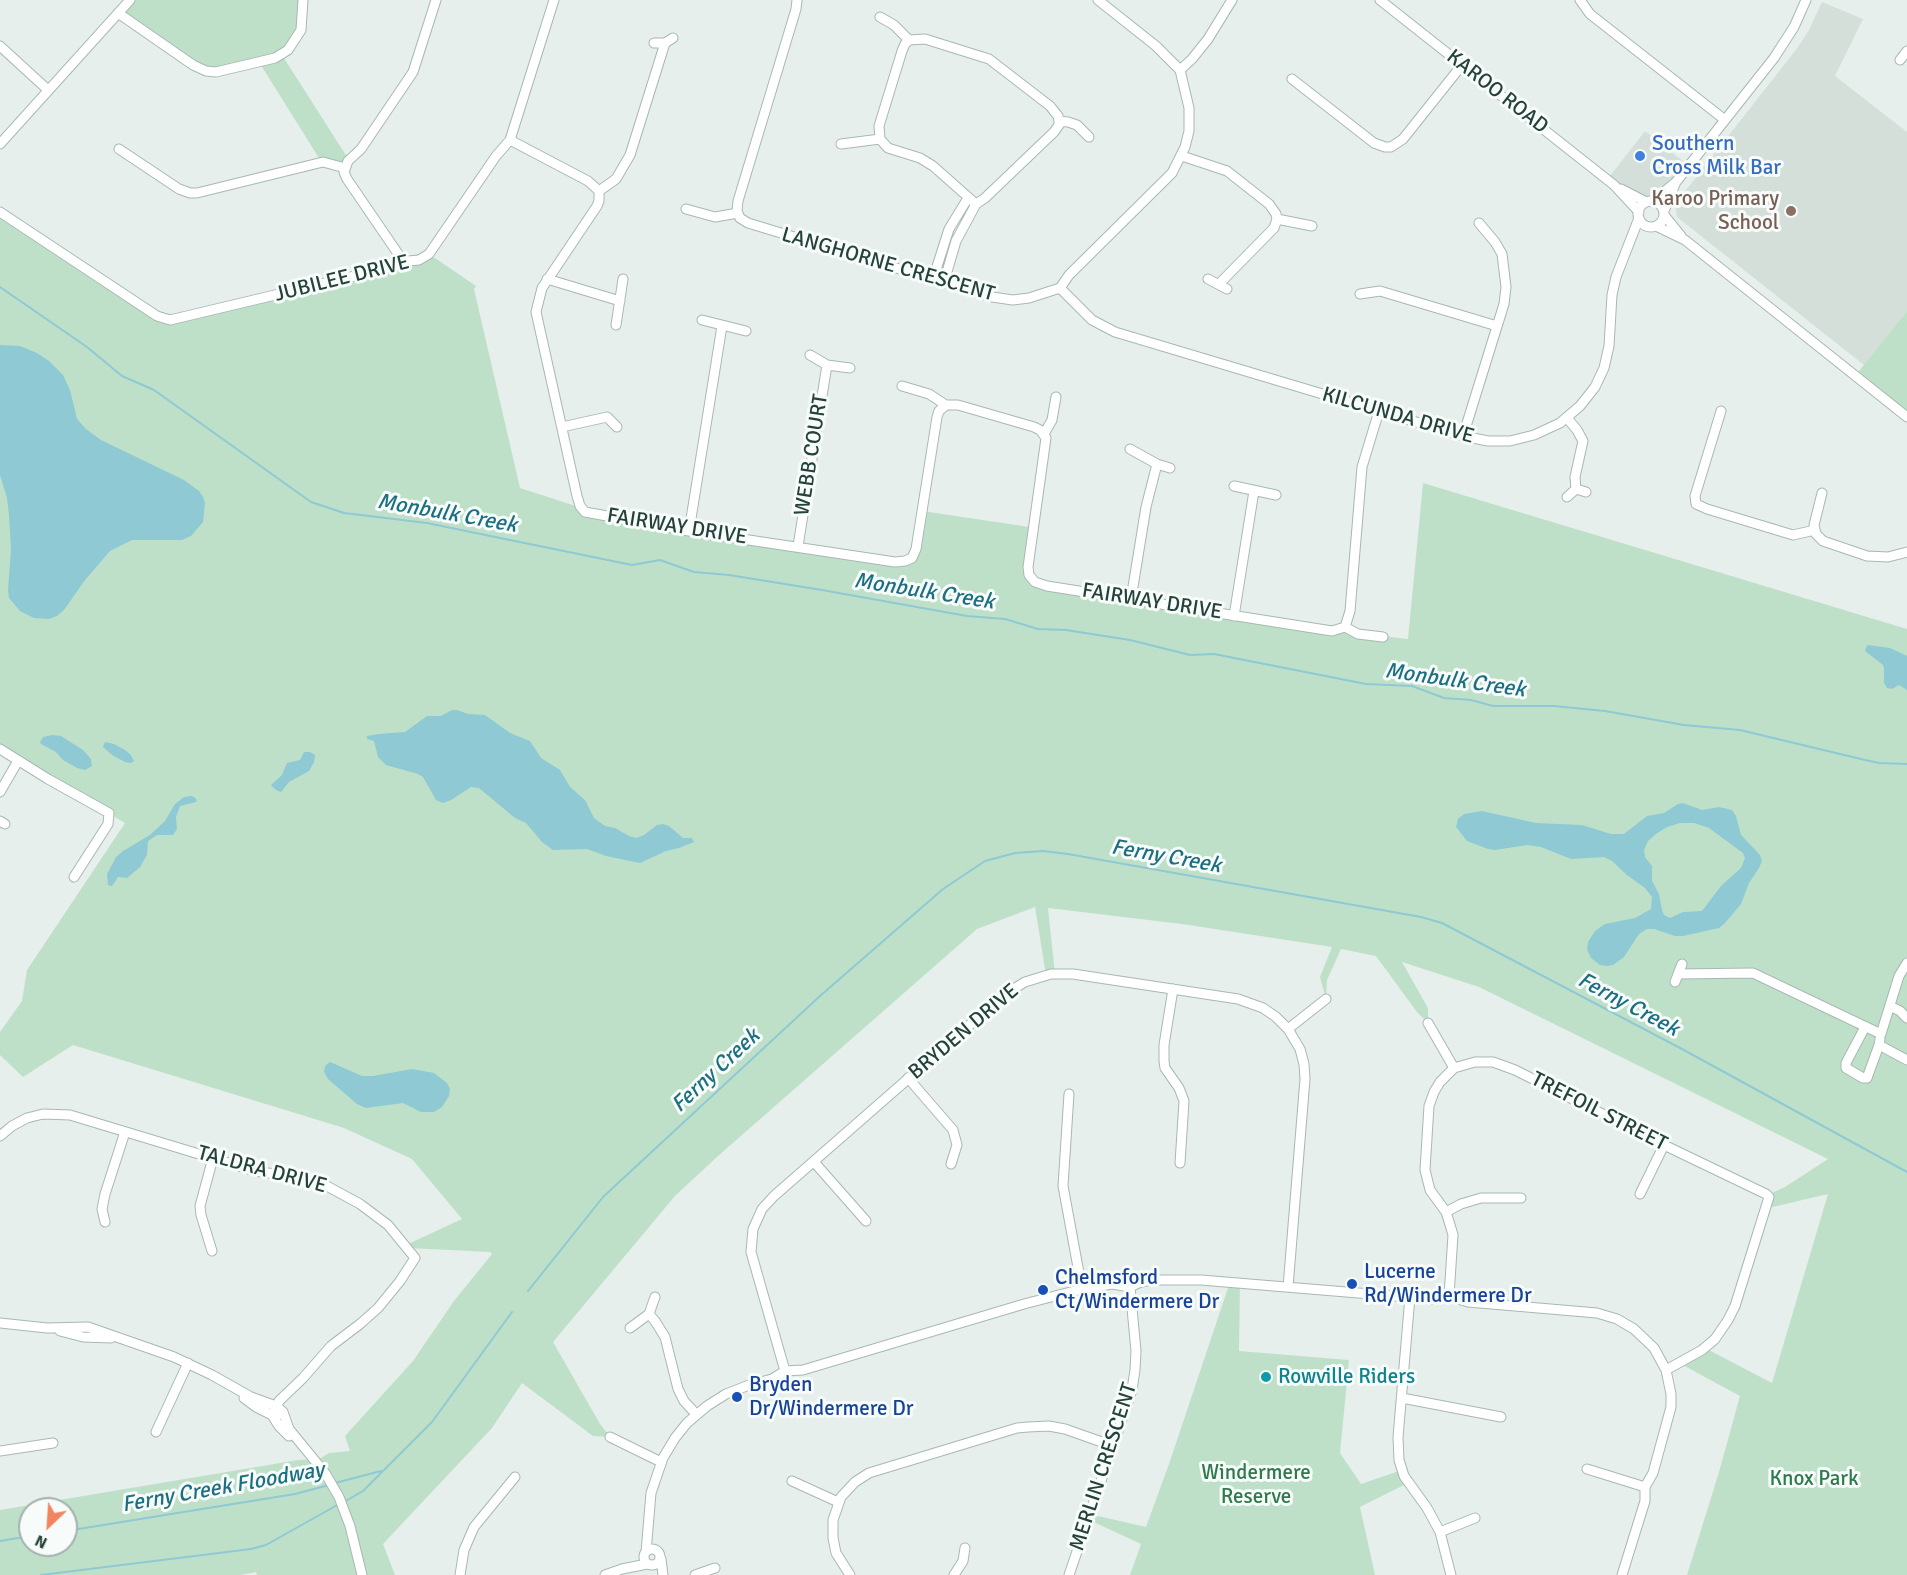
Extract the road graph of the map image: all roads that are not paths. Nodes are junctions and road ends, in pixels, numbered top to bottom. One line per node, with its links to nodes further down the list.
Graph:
1 (130, 0): 11 (street)
2 (303, 0): 11 (street)
3 (436, 0): 31 (street)
4 (554, 0): 26 (street, JUBILEE DRIVE)
5 (797, 0): 39 (street)
6 (1098, 0): 19 (street)
7 (1232, 0): 19 (street)
8 (1380, 0): 18 (street, KAROO ROAD)
9 (1580, 0): 22 (street)
10 (1806, 0): 22 (street)
11 (118, 14): 21 (street)
12 (880, 17): 13 (street)
13 (909, 40): 23 (street); 25 (street)
14 (654, 43): 34 (street)
15 (0, 46): 21 (street)
16 (1907, 51): 17 (street)
17 (1900, 60)
18 (1462, 65): 20 (street); 33 (street, KAROO ROAD)
19 (1180, 70): 30 (street)
20 (1291, 77)
21 (48, 90): 27 (street)
22 (1725, 120): 32 (street)
23 (1059, 121): 24 (street); 35 (street)
24 (1089, 137)
25 (880, 139): 28 (street); 35 (street)
26 (510, 140): 34 (street); 48 (street, JUBILEE DRIVE)
27 (0, 144)
28 (841, 144)
29 (119, 149): 31 (street)
30 (1182, 156): 42 (street); 54 (street)
31 (345, 168): 48 (street)
32 (1676, 182): 36 (street); 40 (street)
33 (1614, 185): 36 (street, KAROO ROAD); 41 (street, KAROO ROAD)
34 (599, 191): 49 (street, FAIRWAY DRIVE)
35 (972, 201): 51 (street); 53 (street)
36 (1649, 202): 40 (street); 41 (street)
37 (686, 209): 39 (street)
38 (0, 212): 48 (street, JUBILEE DRIVE)
39 (738, 213): 51 (street, LANGHORNE CRESCENT)
40 (1664, 213): 45 (street); 46 (street)
41 (1639, 215): 45 (street); 47 (street, KILCUNDA DRIVE)
42 (1277, 219): 44 (street); 52 (street)
43 (1479, 224): 60 (street)
44 (1312, 226)
45 (1653, 227): 46 (street); 47 (street, KILCUNDA DRIVE)
46 (1684, 240): 70 (street)
47 (1629, 245): 71 (street, KILCUNDA DRIVE)
48 (403, 261)
49 (548, 279): 56 (street); 72 (street, FAIRWAY DRIVE)
50 (623, 279): 56 (street)
51 (933, 279): 53 (street, LANGHORNE CRESCENT)
52 (1208, 279)
53 (944, 282): 54 (street, LANGHORNE CRESCENT)
54 (1060, 288): 68 (street, KILCUNDA DRIVE)
55 (1360, 294): 60 (street)
56 (620, 301): 58 (street)
57 (702, 320): 59 (street)
58 (616, 325)
59 (723, 326): 61 (street); 86 (street)
60 (1497, 326): 75 (street)
61 (746, 332)
62 (810, 355): 63 (street, WEBB COURT)
63 (827, 364): 64 (street, WEBB COURT); 88 (street, WEBB COURT)
64 (850, 368)
65 (902, 386): 67 (street)
66 (1056, 397): 74 (street, FAIRWAY DRIVE)
67 (946, 405): 74 (street); 88 (street, FAIRWAY DRIVE)
68 (1379, 411): 75 (street, KILCUNDA DRIVE); 92 (street)
69 (1721, 411): 87 (street)
70 (1907, 417)
71 (1567, 418): 75 (street, KILCUNDA DRIVE); 80 (street)
72 (562, 427): 73 (street); 86 (street, FAIRWAY DRIVE)
73 (617, 427)
74 (1044, 434): 90 (street, FAIRWAY DRIVE)
75 (1463, 436)
76 (1130, 449): 77 (street)
77 (1157, 464): 78 (street); 90 (street)
78 (1170, 468)
79 (1234, 486): 81 (street)
80 (1576, 489): 82 (street); 85 (street)
81 (1254, 491): 84 (street); 91 (street)
82 (1586, 492)
83 (1822, 493): 87 (street)
84 (1276, 495)
85 (1567, 497)
86 (689, 531): 88 (street, FAIRWAY DRIVE)
87 (1815, 531): 89 (street)
88 (798, 546)
89 (1907, 552)
90 (1131, 599): 91 (street, FAIRWAY DRIVE)
91 (1234, 615): 92 (street, FAIRWAY DRIVE)
92 (1345, 627): 93 (street, FAIRWAY DRIVE)
93 (1383, 637)
94 (0, 749): 95 (street)
95 (18, 761): 96 (street); 97 (street)
96 (0, 792)
97 (74, 877)
98 (1907, 963): 102 (street)
99 (1682, 964): 105 (street)
100 (1173, 989): 106 (street, BRYDEN DRIVE); 111 (street, BRYDEN DRIVE); 118 (street)
101 (1326, 999): 106 (street)
102 (1890, 1006): 103 (street); 107 (street)
103 (1907, 1018)
104 (1428, 1023): 110 (street)
105 (1865, 1027): 107 (street); 108 (street)
106 (1288, 1029): 127 (street, BRYDEN DRIVE)
107 (1881, 1034): 108 (street)
108 (1878, 1045): 109 (street)
109 (1907, 1060)
110 (1454, 1068): 115 (street, TREFOIL STREET); 122 (street)
111 (908, 1078): 117 (street, BRYDEN DRIVE); 119 (street)
112 (1069, 1094): 128 (street)
113 (1, 1132): 114 (street, TALDRA DRIVE)
114 (125, 1132): 116 (street, TALDRA DRIVE); 124 (street)
115 (1664, 1145): 120 (street); 136 (street, TREFOIL STREET)
116 (213, 1158): 125 (street); 139 (street, TALDRA DRIVE)
117 (813, 1162): 123 (street); 137 (street, BRYDEN DRIVE)
118 (1180, 1163)
119 (951, 1164)
120 (1640, 1194)
121 (1521, 1198): 122 (street)
122 (1446, 1212): 129 (street)
123 (866, 1221)
124 (105, 1222)
125 (212, 1251)
126 (1130, 1287): 127 (street); 128 (street); 145 (street, MERLIN CRESCENT)
127 (1288, 1287): 131 (street)
128 (1082, 1289): 137 (street)
129 (1449, 1296): 131 (street); 136 (street)
130 (655, 1297): 132 (street)
131 (1410, 1298): 138 (street)
132 (649, 1314): 134 (street); 140 (street)
133 (0, 1323): 135 (street)
134 (630, 1328)
135 (188, 1363): 139 (street); 142 (street)
136 (1666, 1370): 151 (street)
137 (785, 1371): 140 (street)
138 (1402, 1398): 141 (street); 155 (street)
139 (277, 1410): 162 (street)
140 (696, 1414): 147 (street)
141 (1501, 1417)
142 (156, 1432)
143 (610, 1437): 147 (street)
144 (53, 1443): 146 (street)
145 (1113, 1446): 152 (street); 170 (street, MERLIN CRESCENT)
146 (0, 1451)
147 (661, 1462): 154 (street)
148 (1587, 1469): 151 (street)
149 (515, 1477): 163 (street)
150 (792, 1481): 152 (street)
151 (1645, 1487): 172 (street)
152 (838, 1502): 168 (street)
153 (1475, 1518): 155 (street)
154 (648, 1528): 157 (street); 158 (street)
155 (1440, 1533): 171 (street)
156 (965, 1548): 169 (street)
157 (645, 1553): 158 (street); 159 (street); 161 (street)
158 (659, 1555): 159 (street); 166 (street)
159 (648, 1565): 161 (street); 165 (street)
160 (715, 1568): 167 (street)
161 (622, 1569): 164 (street)
162 (363, 1575)
163 (460, 1575)
164 (604, 1575)
165 (656, 1575)
166 (663, 1575)
167 (695, 1575)
168 (850, 1575)
169 (954, 1575)
170 (1069, 1575)
171 (1452, 1575)
172 (1622, 1575)

